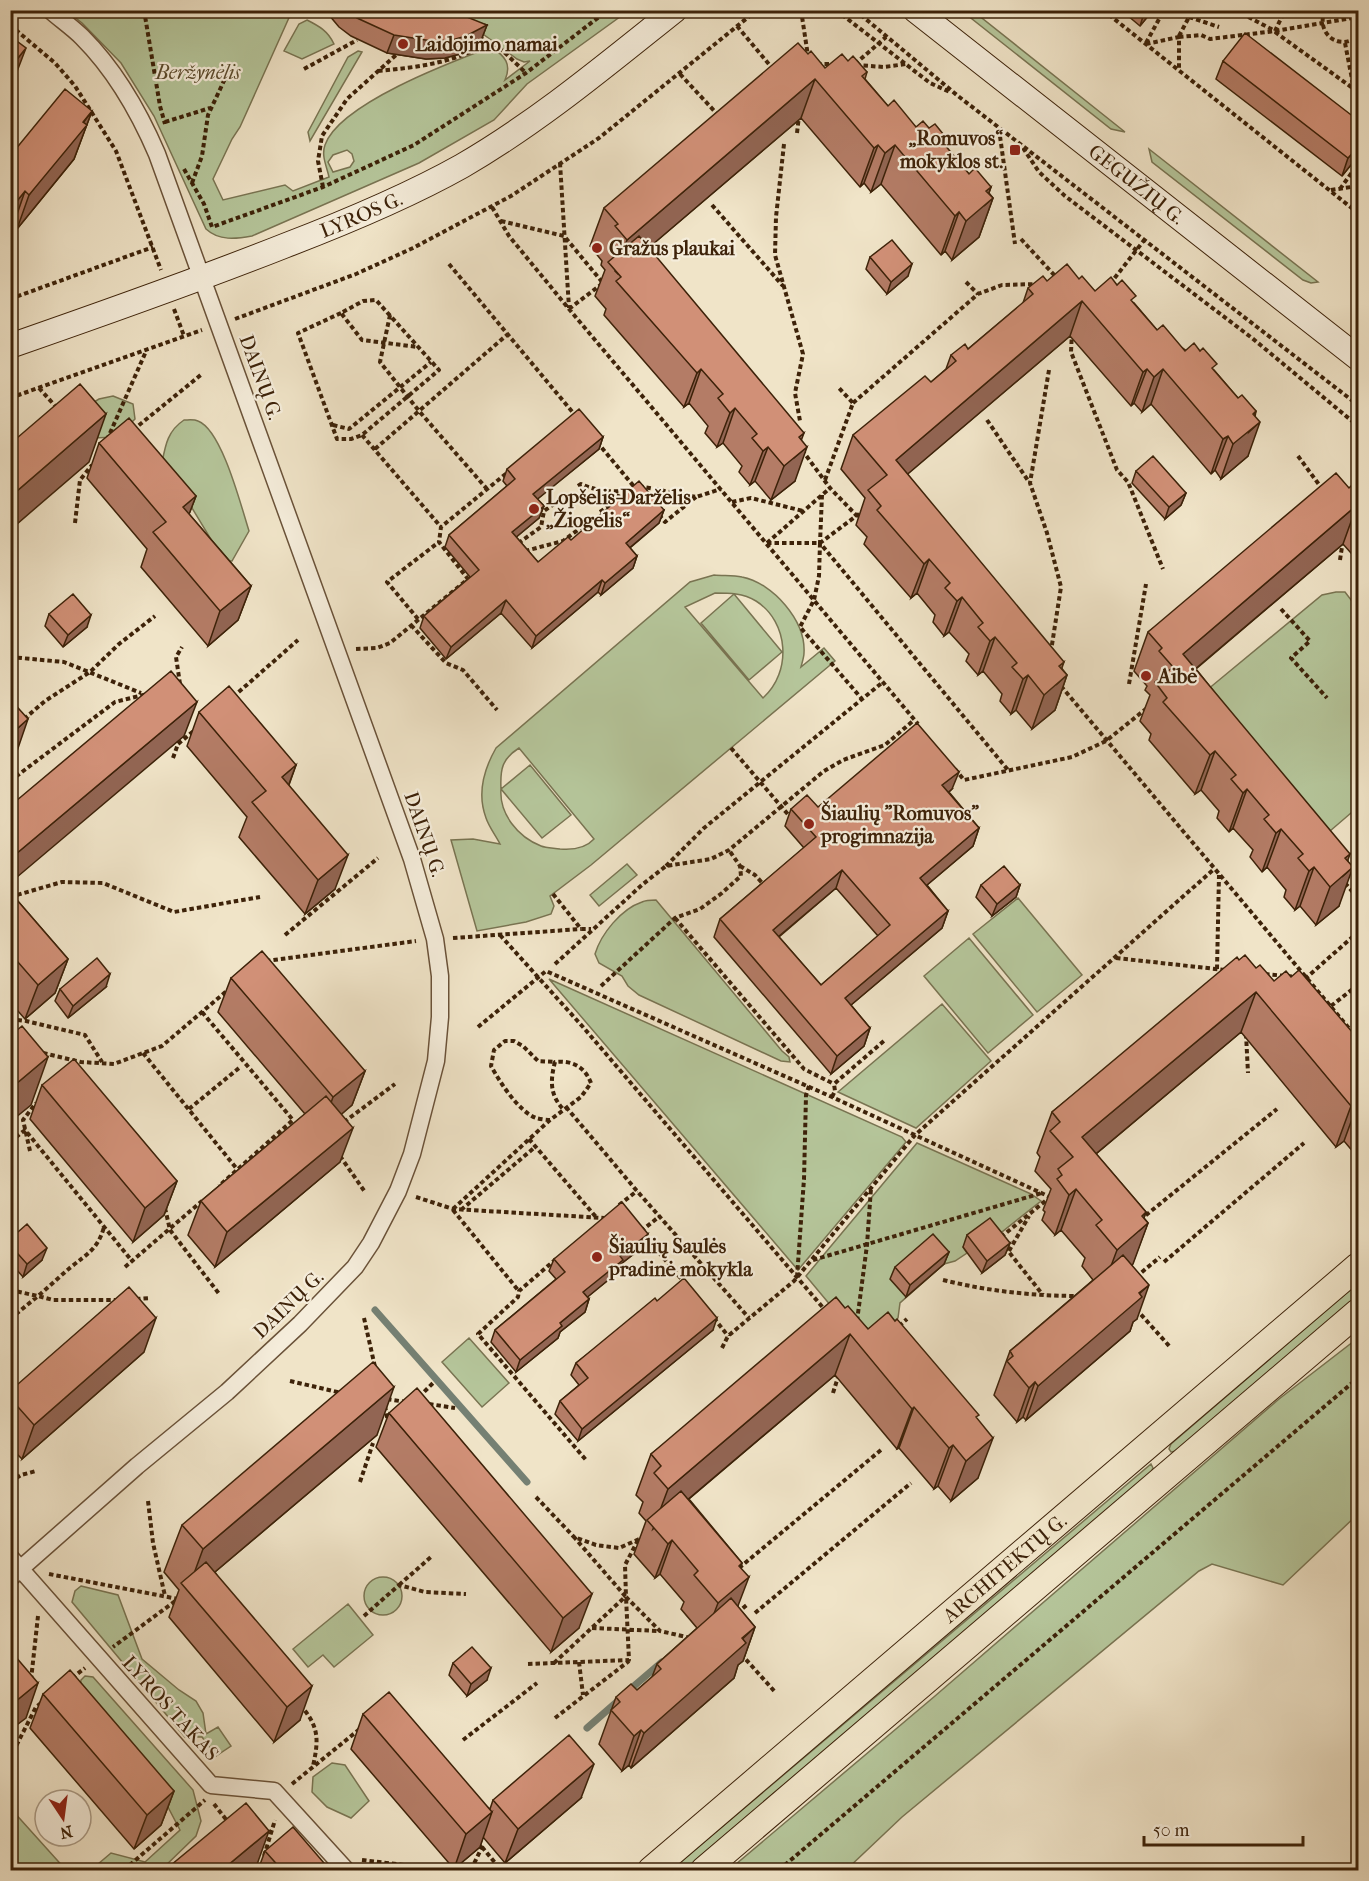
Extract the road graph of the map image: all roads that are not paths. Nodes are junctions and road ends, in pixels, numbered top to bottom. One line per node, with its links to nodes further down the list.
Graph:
1 (50, 10): 4 (street, DAINŲ G.)
2 (675, 10): 4 (street, LYROS G.)
3 (915, 10): 6 (street, GEGUŽIŲ G.)
4 (203, 278): 5 (street, LYROS G.); 11 (street, DAINŲ G.)
5 (10, 346)
6 (1359, 358)
7 (1359, 1266): 9 (main road, ARCHITEKTŲ G.)
8 (1359, 1312): 10 (main road, ARCHITEKTŲ G.)
9 (1144, 1449): 10 (main road); 13 (main road, ARCHITEKTŲ G.)
10 (1167, 1475): 14 (main road, ARCHITEKTŲ G.)
11 (14, 1568): 12 (street, LYROS TAKAS)
12 (346, 1870)
13 (651, 1870)
14 (704, 1870)

